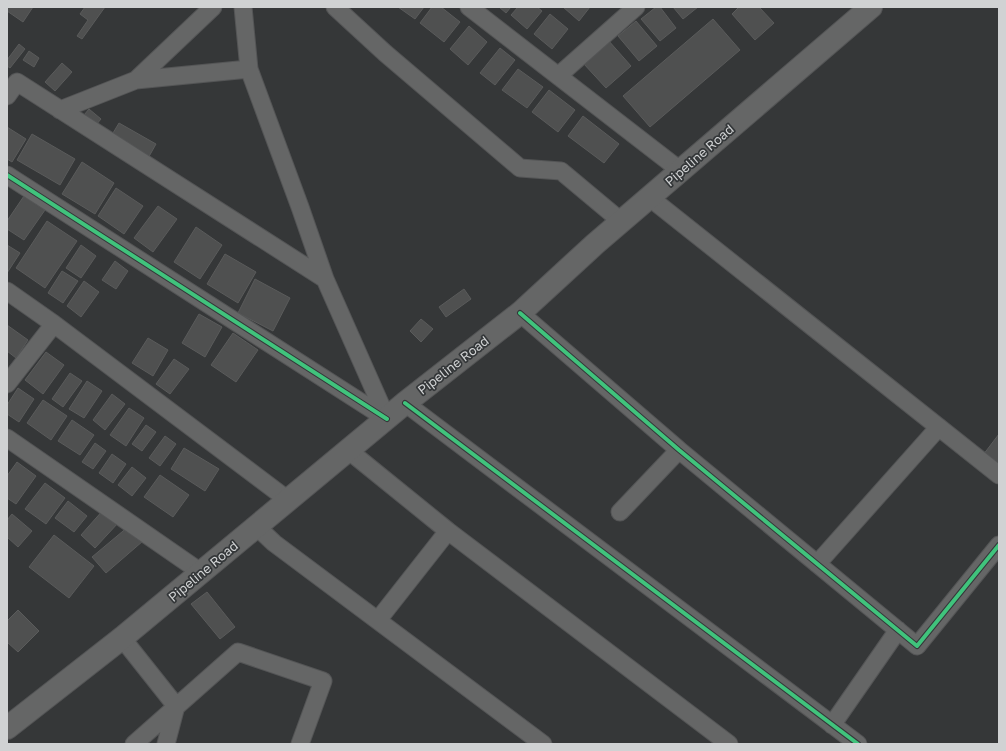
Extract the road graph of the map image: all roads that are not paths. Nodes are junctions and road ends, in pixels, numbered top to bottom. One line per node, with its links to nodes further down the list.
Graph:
1 (213, 7): 9 (street)
2 (242, 7): 7 (street)
3 (335, 7): 15 (street)
4 (469, 7): 8 (street)
5 (871, 7): 12 (main road, Pipeline Road)
6 (631, 8): 8 (street)
7 (249, 69): 9 (street); 16 (street)
8 (558, 76): 12 (street)
9 (136, 80): 11 (street)
10 (7, 96): 11 (street)
11 (60, 110): 16 (street)
12 (681, 171): 14 (main road, Pipeline Road)
13 (7, 175): 22 (street)
14 (650, 197): 15 (main road, Pipeline Road); 23 (street)
15 (622, 222): 18 (main road, Pipeline Road)
16 (325, 279): 22 (street)
17 (7, 291): 19 (street)
18 (520, 313): 21 (main road, Pipeline Road); 26 (street)
19 (54, 324): 20 (street); 28 (street)
20 (7, 384)
21 (405, 403): 22 (main road, Pipeline Road); 39 (street)
22 (387, 419): 25 (main road, Pipeline Road)
23 (939, 427): 27 (street); 33 (street)
24 (7, 438): 34 (street)
25 (348, 450): 28 (main road, Pipeline Road); 31 (street)
26 (679, 450): 29 (street); 33 (street)
27 (999, 475)
28 (288, 500): 30 (main road, Pipeline Road)
29 (620, 512)
30 (257, 527): 34 (main road, Pipeline Road); 35 (street)
31 (448, 531): 35 (street); 46 (street)
32 (999, 545): 36 (street)
33 (817, 564): 36 (street)
34 (202, 573): 37 (main road, Pipeline Road)
35 (378, 620): 45 (street)
36 (898, 630): 39 (street)
37 (122, 638): 38 (street); 40 (main road, Pipeline Road)
38 (176, 706): 42 (street); 43 (street); 44 (street)
39 (832, 724): 41 (street)
40 (7, 728)
41 (851, 742)
42 (134, 744)
43 (166, 744)
44 (300, 744)
45 (543, 744)
46 (729, 744)

